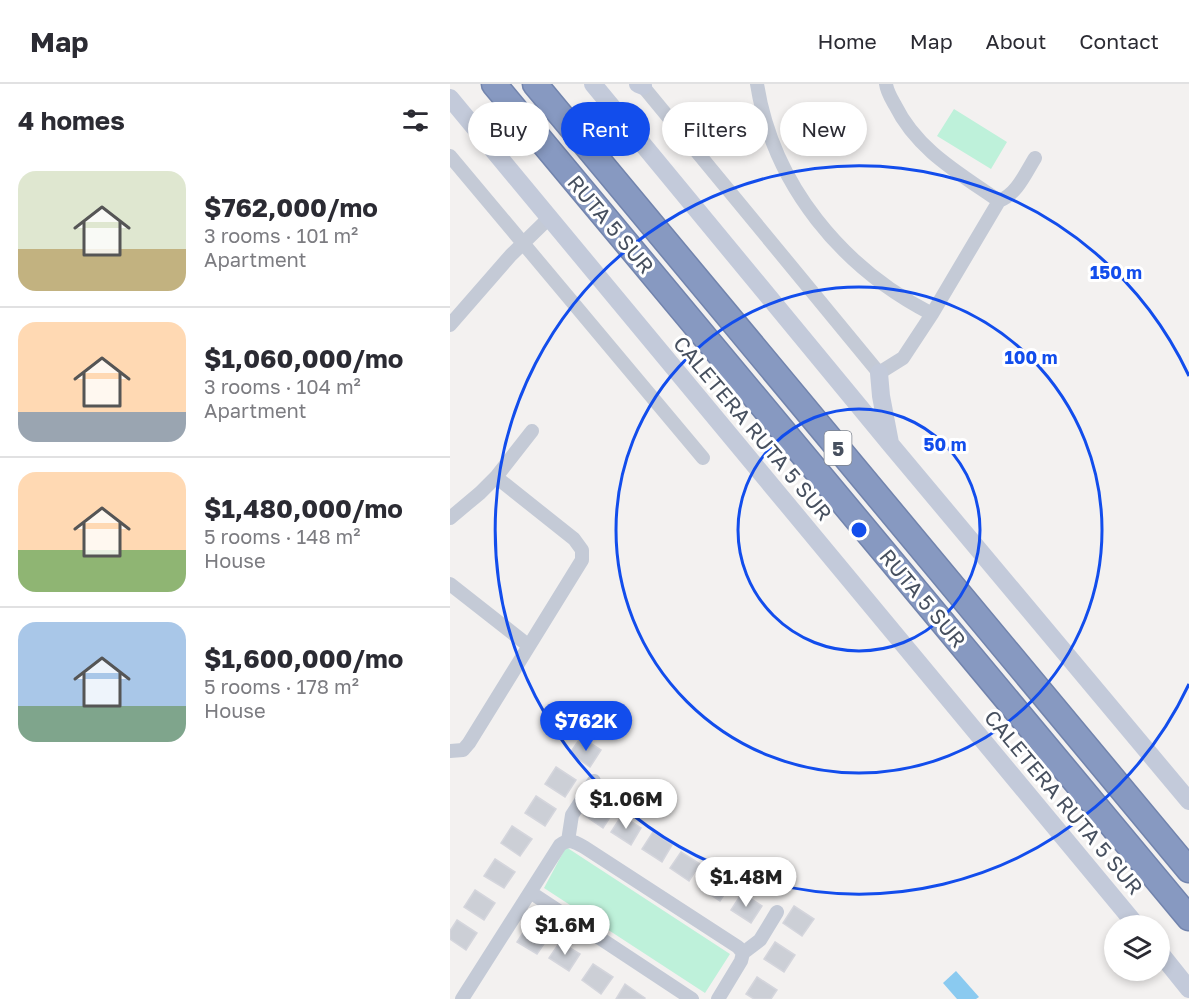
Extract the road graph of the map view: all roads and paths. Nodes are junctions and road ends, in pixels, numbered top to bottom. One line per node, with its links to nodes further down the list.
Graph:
1 (494, 84): 31 (highway, RUTA 5 SUR / 5)
2 (535, 84): 27 (highway, RUTA 5 SUR / 5)
3 (593, 84): 17 (street)
4 (757, 84): 13 (street)
5 (886, 84): 10 (street)
6 (641, 85): 15 (street)
7 (450, 98): 11 (street, CALETERA RUTA 5 SUR)
8 (450, 156): 12 (street)
9 (1035, 158): 10 (street)
10 (999, 201): 13 (street)
11 (550, 217): 12 (street); 30 (street, CALETERA RUTA 5 SUR)
12 (523, 244): 14 (street); 18 (street)
13 (932, 314): 15 (street)
14 (450, 325)
15 (879, 373): 17 (street)
16 (532, 431): 19 (street)
17 (891, 445): 25 (street)
18 (703, 458)
19 (496, 477): 20 (street); 22 (street)
20 (450, 518)
21 (450, 584): 22 (street)
22 (529, 646): 23 (street)
23 (450, 751)
24 (594, 782): 26 (street)
25 (1189, 801)
26 (568, 841): 28 (street); 32 (street)
27 (1189, 870)
28 (530, 892): 35 (street); 36 (street)
29 (777, 912): 32 (street)
30 (1128, 915)
31 (1189, 918)
32 (743, 953): 37 (street)
33 (1170, 965): 34 (street)
34 (1189, 989)
35 (462, 999)
36 (692, 999)
37 (718, 999)

